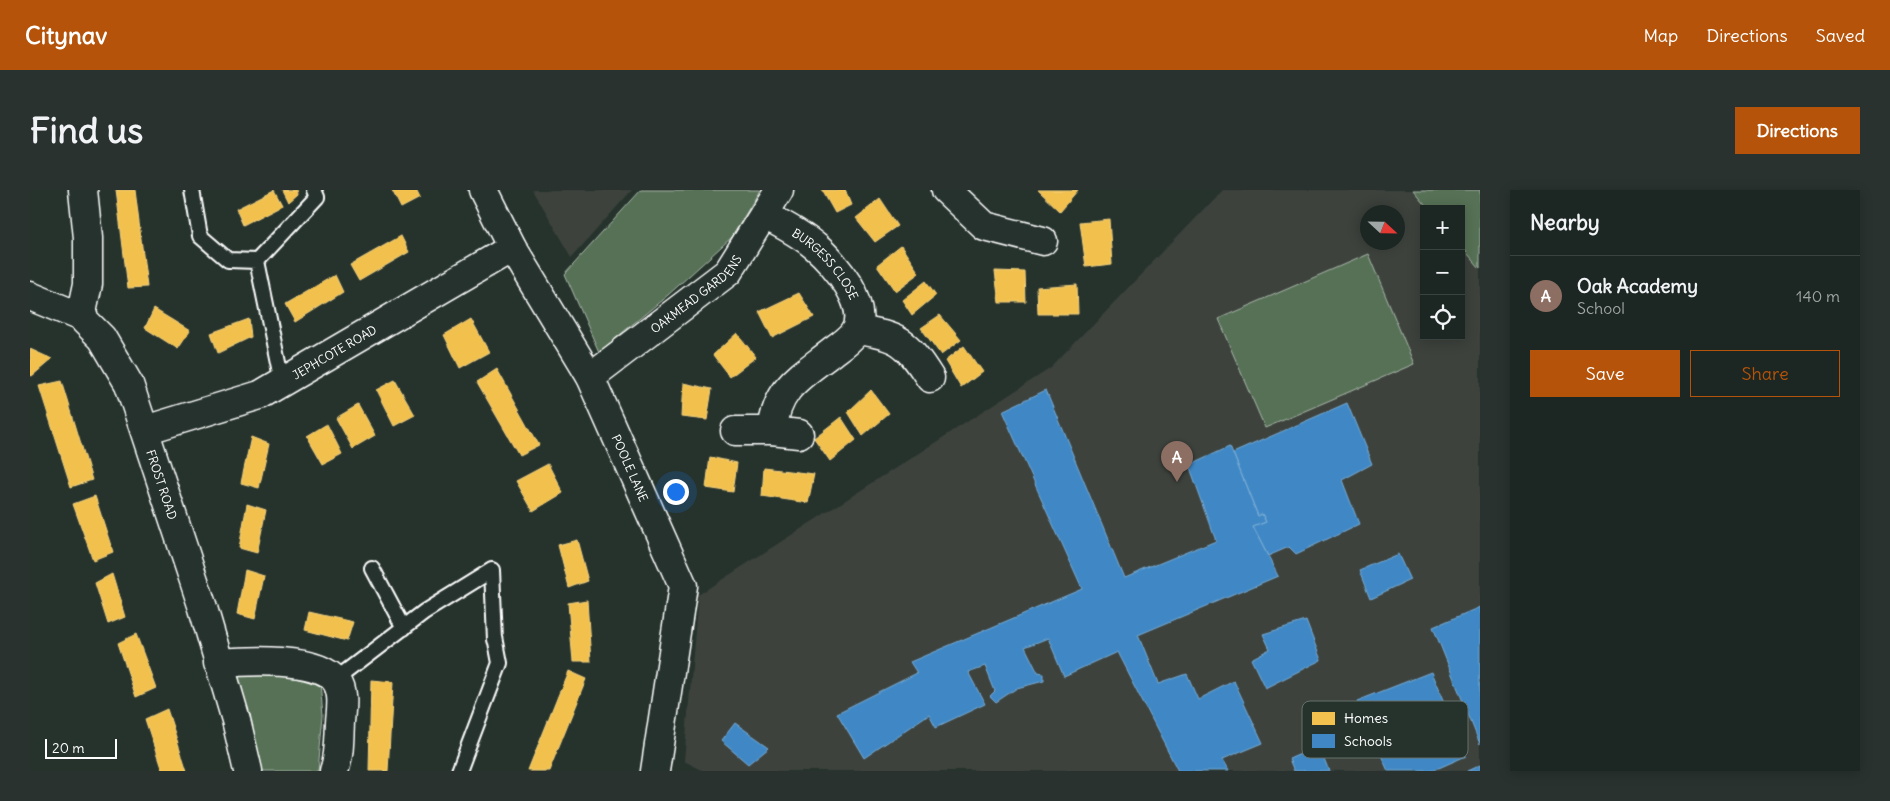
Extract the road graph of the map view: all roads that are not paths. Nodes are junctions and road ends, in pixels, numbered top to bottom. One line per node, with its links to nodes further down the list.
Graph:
1 (83, 190): 12 (street)
2 (192, 190): 10 (lane)
3 (314, 190): 10 (lane)
4 (482, 190): 9 (street, POOLE LANE)
5 (779, 190): 7 (street, OAKMEAD GARDENS)
6 (946, 190): 8 (street)
7 (764, 215): 13 (street, BURGESS CLOSE); 14 (street, OAKMEAD GARDENS)
8 (1043, 241)
9 (512, 248): 14 (street, POOLE LANE); 16 (street, JEPHCOTE ROAD)
10 (257, 261): 16 (lane)
11 (30, 296): 12 (street, FROST ROAD)
12 (81, 317): 17 (street, FROST ROAD)
13 (856, 330): 15 (street); 18 (street)
14 (590, 376): 28 (street, POOLE LANE)
15 (930, 378)
16 (282, 382): 17 (street, JEPHCOTE ROAD)
17 (145, 430): 23 (street, FROST ROAD)
18 (772, 430): 19 (street); 20 (street)
19 (735, 431)
20 (799, 434)
21 (372, 568): 22 (lane)
22 (404, 628): 24 (lane); 27 (lane)
23 (218, 663): 24 (street); 25 (street, FROST ROAD)
24 (335, 680): 26 (street)
25 (248, 771)
26 (334, 771)
27 (459, 771)
28 (655, 771)

